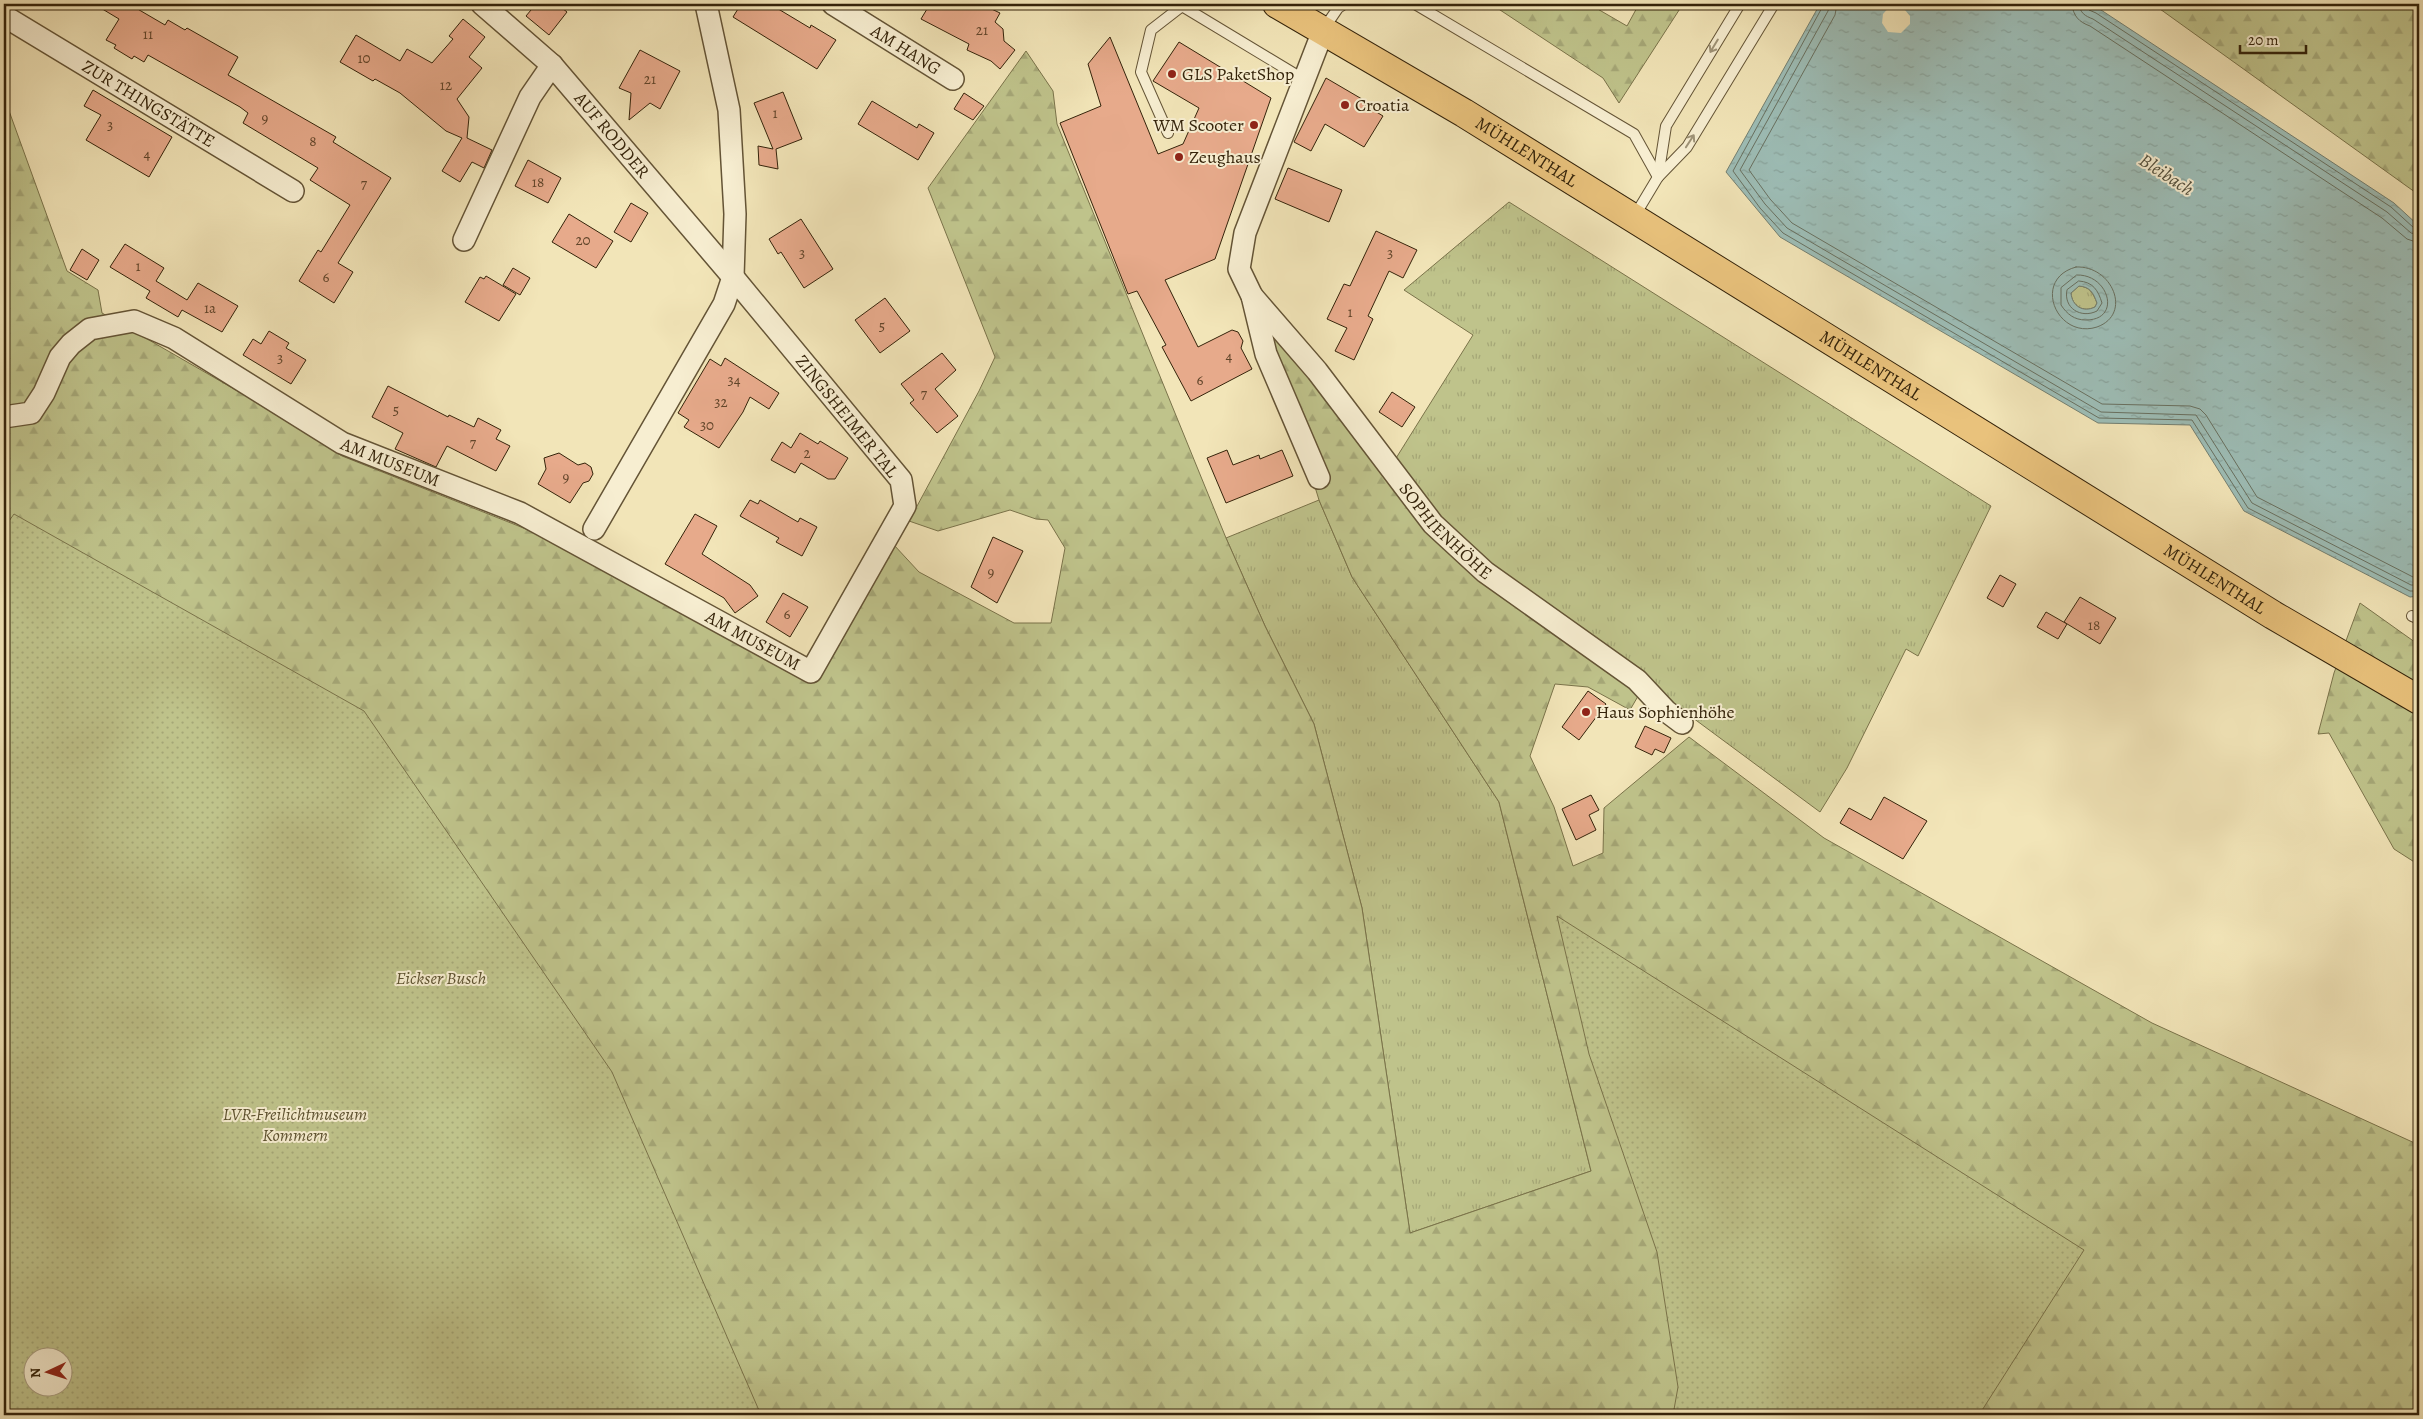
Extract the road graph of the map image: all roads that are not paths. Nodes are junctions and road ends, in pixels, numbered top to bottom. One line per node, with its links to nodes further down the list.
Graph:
1 (482, 4): 12 (street, AUF RODDER)
2 (706, 4): 20 (street)
3 (834, 4): 13 (street, AM HANG)
4 (1277, 4): 11 (main road, MÜHLENTHAL)
5 (1344, 4): 11 (lane)
6 (1415, 4): 16 (lane)
7 (1740, 4): 16 (lane, one-way to 16)
8 (1774, 4): 16 (lane, one-way to 8)
9 (1183, 5): 14 (lane); 15 (lane)
10 (4, 16): 17 (street, ZUR THINGSTÄTTE)
11 (1323, 31): 14 (street); 18 (main road, MÜHLENTHAL)
12 (552, 65): 19 (street); 20 (street, AUF RODDER)
13 (954, 79)
14 (1303, 79): 21 (street)
15 (1168, 133)
16 (1658, 177): 18 (lane)
17 (293, 191)
18 (1634, 217): 26 (main road, MÜHLENTHAL)
19 (464, 240)
20 (732, 277): 24 (street); 25 (street, ZINGSHEIMER TAL)
21 (1252, 296): 23 (street); 27 (street, SOPHIENHÖHE)
22 (4, 417): 25 (street, AM MUSEUM)
23 (1319, 478)
24 (594, 529)
25 (811, 672)
26 (2419, 700)
27 (1682, 723)

